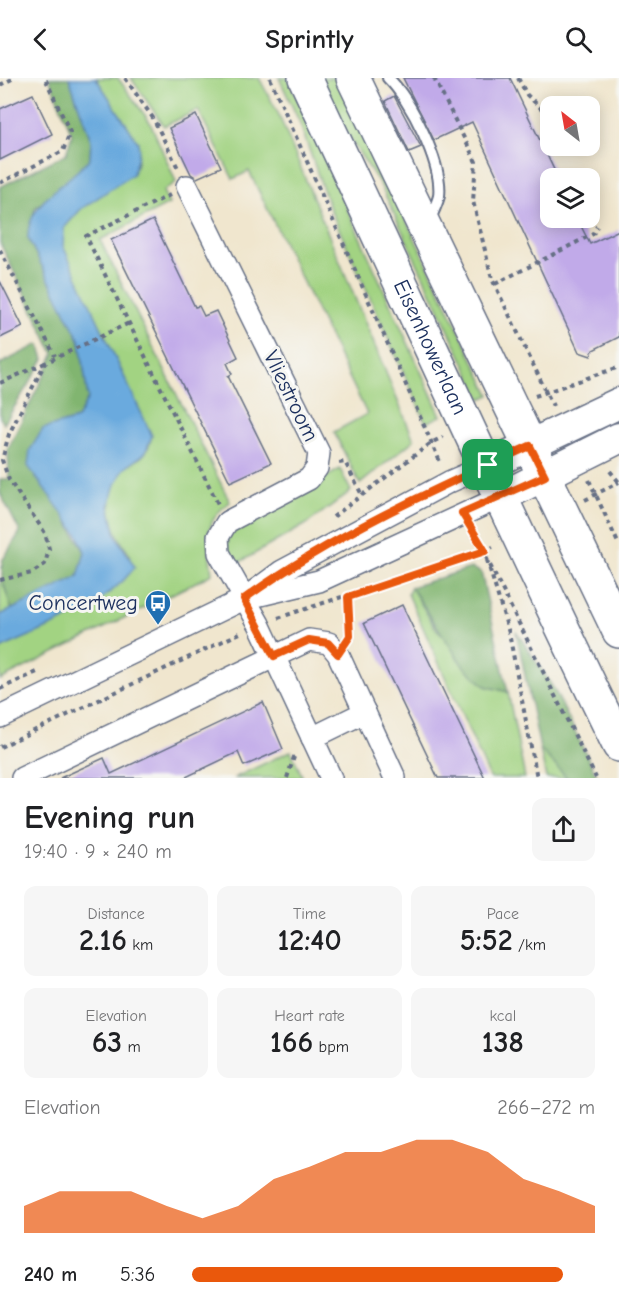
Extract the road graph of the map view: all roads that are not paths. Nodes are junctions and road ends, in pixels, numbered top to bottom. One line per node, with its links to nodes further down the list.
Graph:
1 (305, 78): 9 (main road, Eisenhowerlaan)
2 (353, 78): 5 (main road, Eisenhowerlaan)
3 (388, 78): 5 (lane)
4 (187, 186): 12 (street, Vliestroom)
5 (426, 231): 8 (main road, Eisenhowerlaan)
6 (619, 403): 8 (street)
7 (619, 438): 10 (street)
8 (530, 446): 9 (street); 10 (main road, Eisenhowerlaan)
9 (488, 465): 11 (main road, Eisenhowerlaan); 12 (street)
10 (545, 476): 11 (street); 13 (main road, Eisenhowerlaan)
11 (501, 497): 12 (street); 18 (main road, Eisenhowerlaan)
12 (244, 599): 14 (street); 16 (street)
13 (619, 631)
14 (274, 656): 15 (street); 17 (street); 19 (street)
15 (365, 712): 17 (street); 21 (street)
16 (0, 717)
17 (312, 738): 20 (street)
18 (619, 745)
19 (22, 778)
20 (331, 778)
21 (395, 778)

